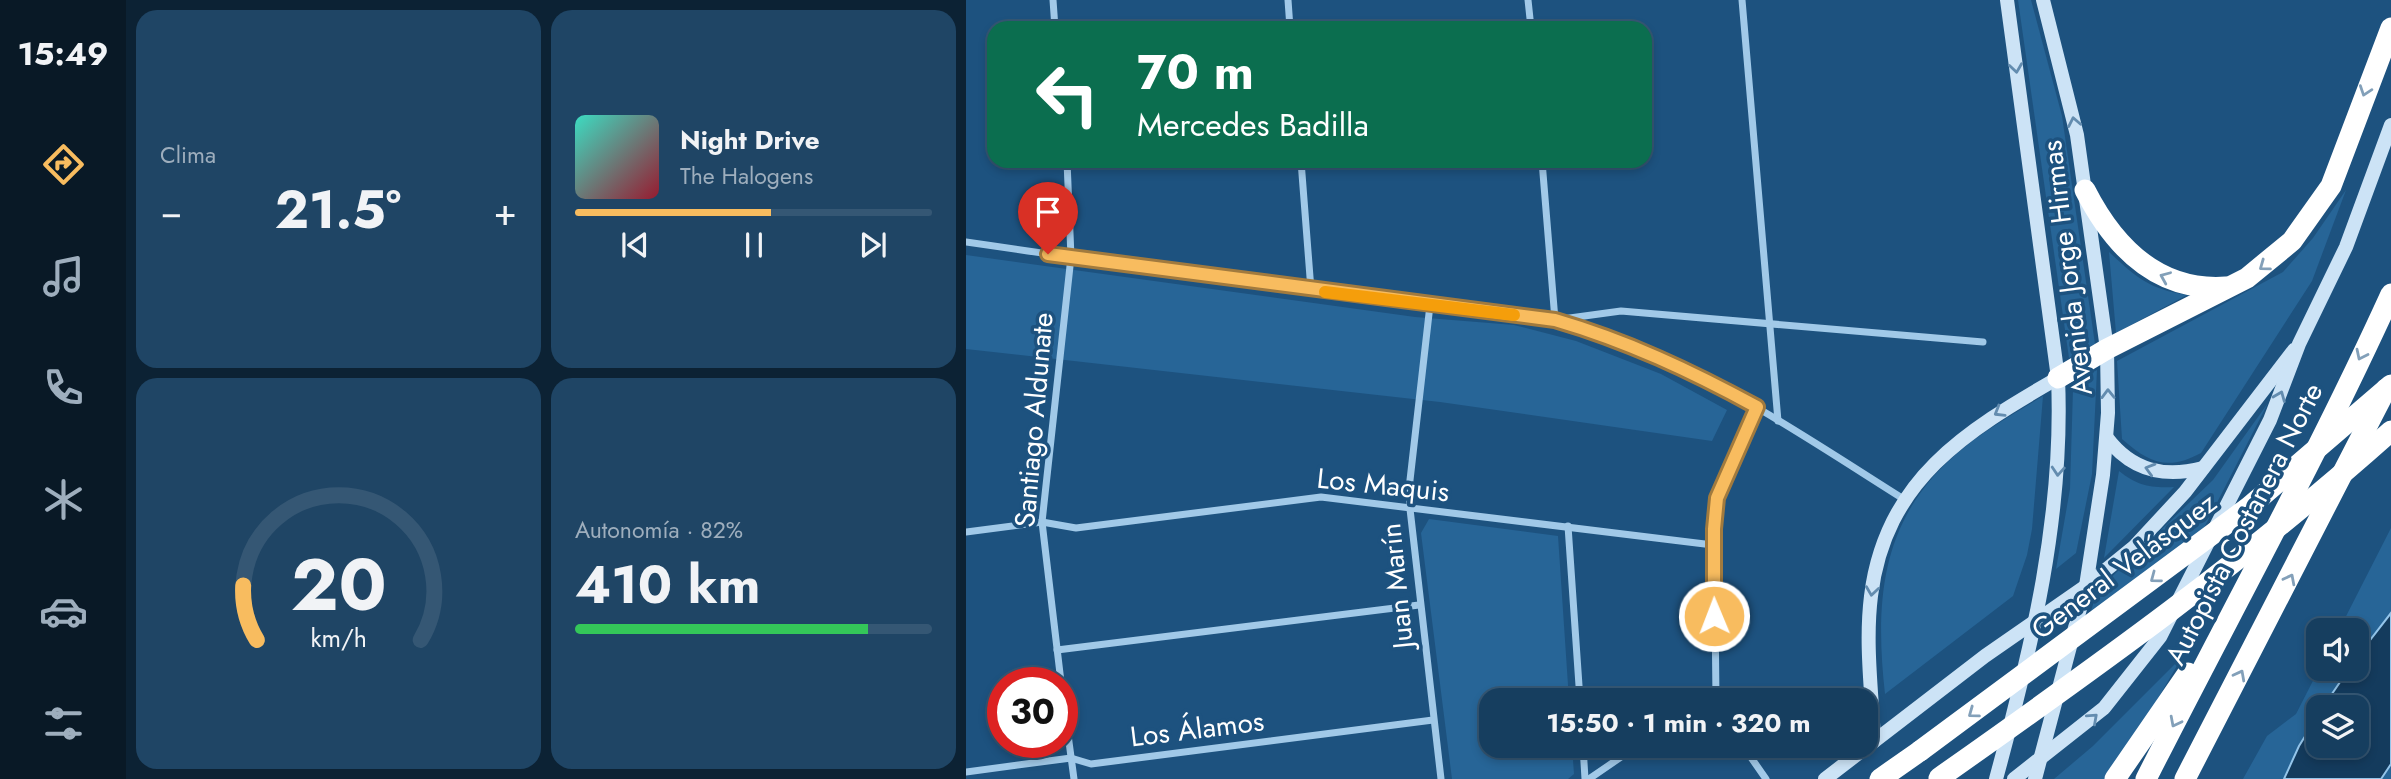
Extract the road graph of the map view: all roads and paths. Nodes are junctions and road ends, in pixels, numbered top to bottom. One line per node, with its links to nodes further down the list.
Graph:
1 (1053, 0): 7 (street)
2 (1288, 0): 8 (street)
3 (1528, 0): 9 (street)
4 (1742, 0): 23 (street)
5 (2007, 0): 27 (street, Avenida Jorge Hirmas, one-way to 27)
6 (2043, 0): 15 (street, Avenida Jorge Hirmas, one-way to 6)
7 (1054, 21)
8 (1290, 21)
9 (1530, 21)
10 (2391, 28): 18 (highway, one-way to 18)
11 (2391, 125): 25 (street)
12 (1067, 168): 17 (street, Santiago Aldunate)
13 (1302, 168): 19 (street)
14 (1543, 168): 22 (street)
15 (2085, 190): 18 (highway, one-way to 15); 26 (street, Avenida Jorge Hirmas)
16 (966, 242): 17 (street)
17 (1071, 257): 19 (street); 37 (street, Santiago Aldunate)
18 (2232, 287): 26 (highway)
19 (1311, 290): 21 (street)
20 (2391, 294): 43 (highway, Autopista Costanera Norte, one-way to 43)
21 (1430, 305): 22 (street); 36 (street, Juan Marín)
22 (1555, 320): 23 (street); 30 (street)
23 (1769, 324): 24 (street); 31 (street)
24 (1983, 342)
25 (2299, 344): 34 (street); 57 (street, one-way to 25)
26 (2107, 349): 27 (highway); 33 (street, Avenida Jorge Hirmas, one-way to 26)
27 (2058, 378): 35 (street, one-way to 35); 44 (street, Avenida Jorge Hirmas, one-way to 44)
28 (2391, 379): 71 (highway, one-way to 28)
29 (2391, 385): 64 (highway, General Velásquez, one-way to 64, bridge)
30 (1757, 407): 31 (street); 40 (street)
31 (1778, 421): 35 (street)
32 (2391, 431): 65 (highway, bridge)
33 (2107, 438): 34 (street, one-way to 33); 41 (street, Avenida Jorge Hirmas)
34 (2203, 468): 41 (street)
35 (1905, 499): 49 (street, one-way to 49)
36 (1410, 509): 37 (street, Los Maquis); 38 (street, Los Maquis); 42 (street, Juan Marín)
37 (1042, 522): 39 (street, Los Maquis); 45 (street, Santiago Aldunate)
38 (1568, 526): 40 (street, Los Maquis); 47 (street)
39 (966, 531)
40 (1713, 545): 48 (street)
41 (2086, 586): 44 (street); 57 (street, Avenida Jorge Hirmas)
42 (1419, 605): 45 (street); 50 (street, Juan Marín)
43 (2227, 618): 69 (highway); 70 (highway, Autopista Costanera Norte, one-way to 70)
44 (2035, 620): 51 (street); 66 (street, Avenida Jorge Hirmas)
45 (1057, 650): 46 (street, Santiago Aldunate)
46 (1059, 667)
47 (1579, 688)
48 (1716, 688)
49 (1870, 688)
50 (1433, 720): 52 (street, Los Álamos); 60 (street, Juan Marín)
51 (1878, 737)
52 (1071, 758): 58 (street, Los Álamos); 59 (street)
53 (1584, 758): 61 (street)
54 (1619, 758): 61 (street)
55 (1751, 758): 62 (street)
56 (1851, 758): 63 (street)
57 (2039, 761): 67 (street); 68 (street, Avenida Jorge Hirmas)
58 (966, 772)
59 (1074, 779)
60 (1441, 779)
61 (1587, 779)
62 (1766, 779)
63 (1825, 779)
64 (1880, 779)
65 (1938, 779)
66 (1996, 779)
67 (2014, 779)
68 (2035, 779)
69 (2115, 779)
70 (2146, 779)
71 (2185, 779)

